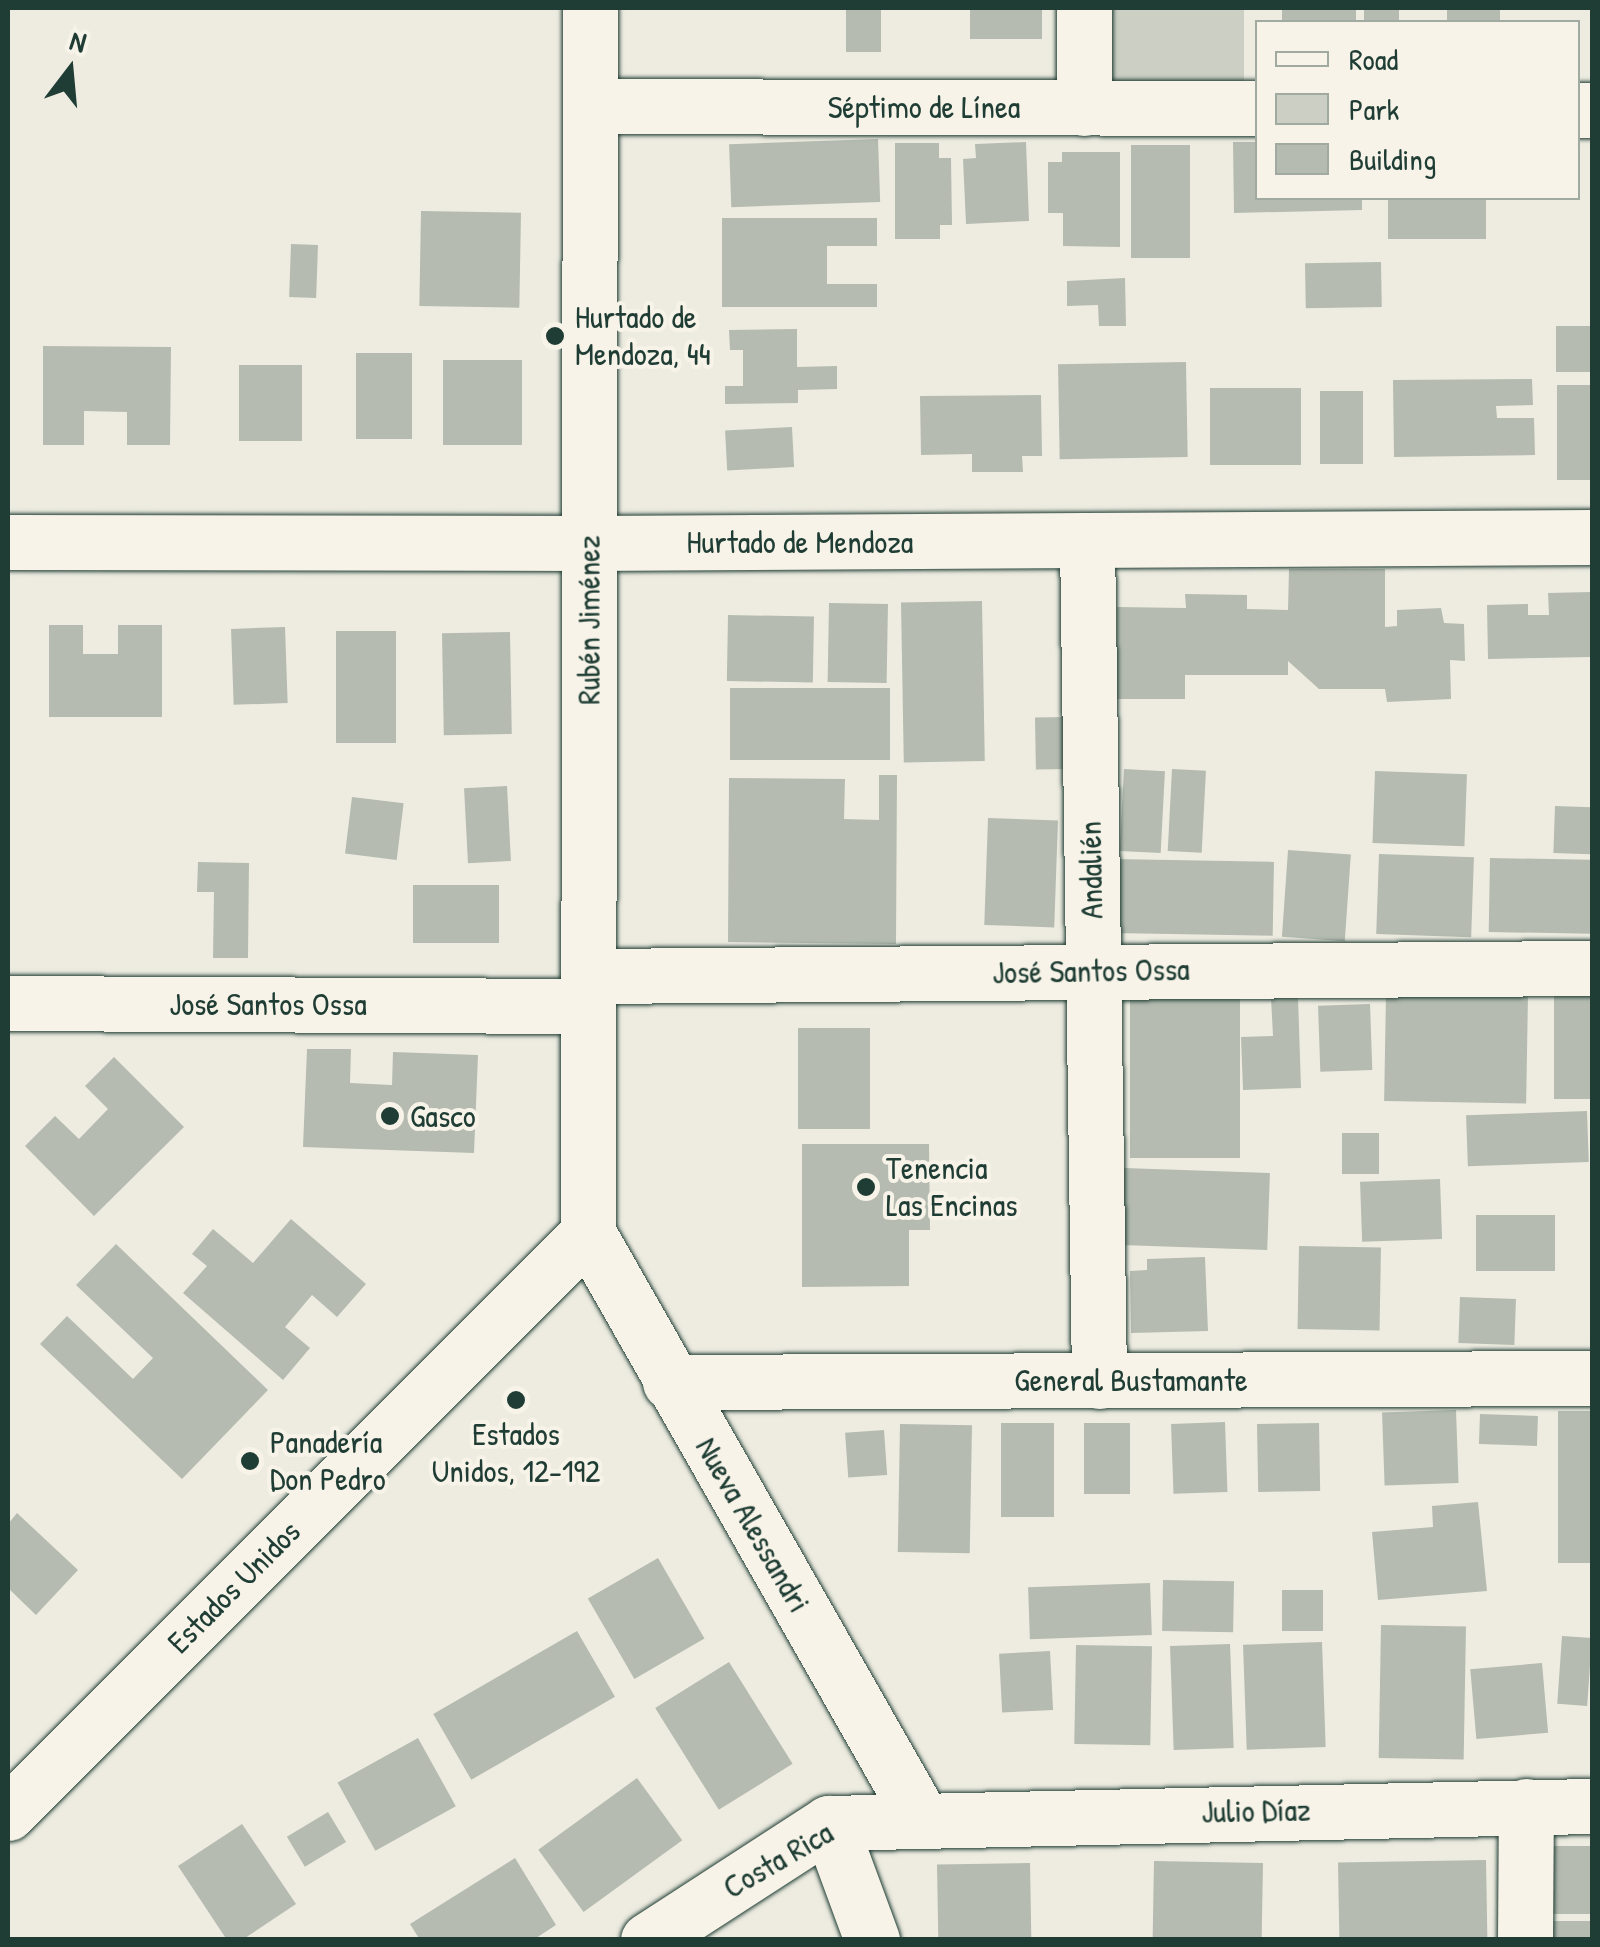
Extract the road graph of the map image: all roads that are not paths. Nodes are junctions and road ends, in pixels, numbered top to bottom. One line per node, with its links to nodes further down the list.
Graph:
1 (590, 8): 3 (street, Rubén Jiménez)
2 (1084, 8): 4 (street)
3 (590, 106): 4 (street, Séptimo de Línea); 9 (street, Rubén Jiménez)
4 (1084, 108): 5 (street, Séptimo de Línea)
5 (1255, 108)
6 (1592, 537): 7 (street, Hurtado de Mendoza)
7 (1086, 540): 9 (street, Hurtado de Mendoza); 11 (street, Andalién)
8 (8, 542): 9 (street, Hurtado de Mendoza)
9 (589, 543): 12 (street, Rubén Jiménez)
10 (1592, 968): 11 (street, José Santos Ossa)
11 (1093, 970): 12 (street, José Santos Ossa); 16 (street, Andalién)
12 (588, 991): 13 (street, José Santos Ossa); 14 (street, Rubén Jiménez)
13 (8, 1003)
14 (588, 1233): 17 (street, Nueva Alessandri); 20 (street, Estados Unidos)
15 (1592, 1378): 16 (street, General Bustamante)
16 (1099, 1380): 17 (street, General Bustamante)
17 (670, 1382): 21 (street, Nueva Alessandri)
18 (1526, 1806): 19 (street, Julio Díaz); 21 (street, Julio Díaz); 25 (street)
19 (1592, 1806)
20 (8, 1813)
21 (920, 1816): 22 (street, Costa Rica)
22 (828, 1824): 23 (street, Costa Rica); 24 (street)
23 (648, 1940)
24 (872, 1940)
25 (1526, 1940)

